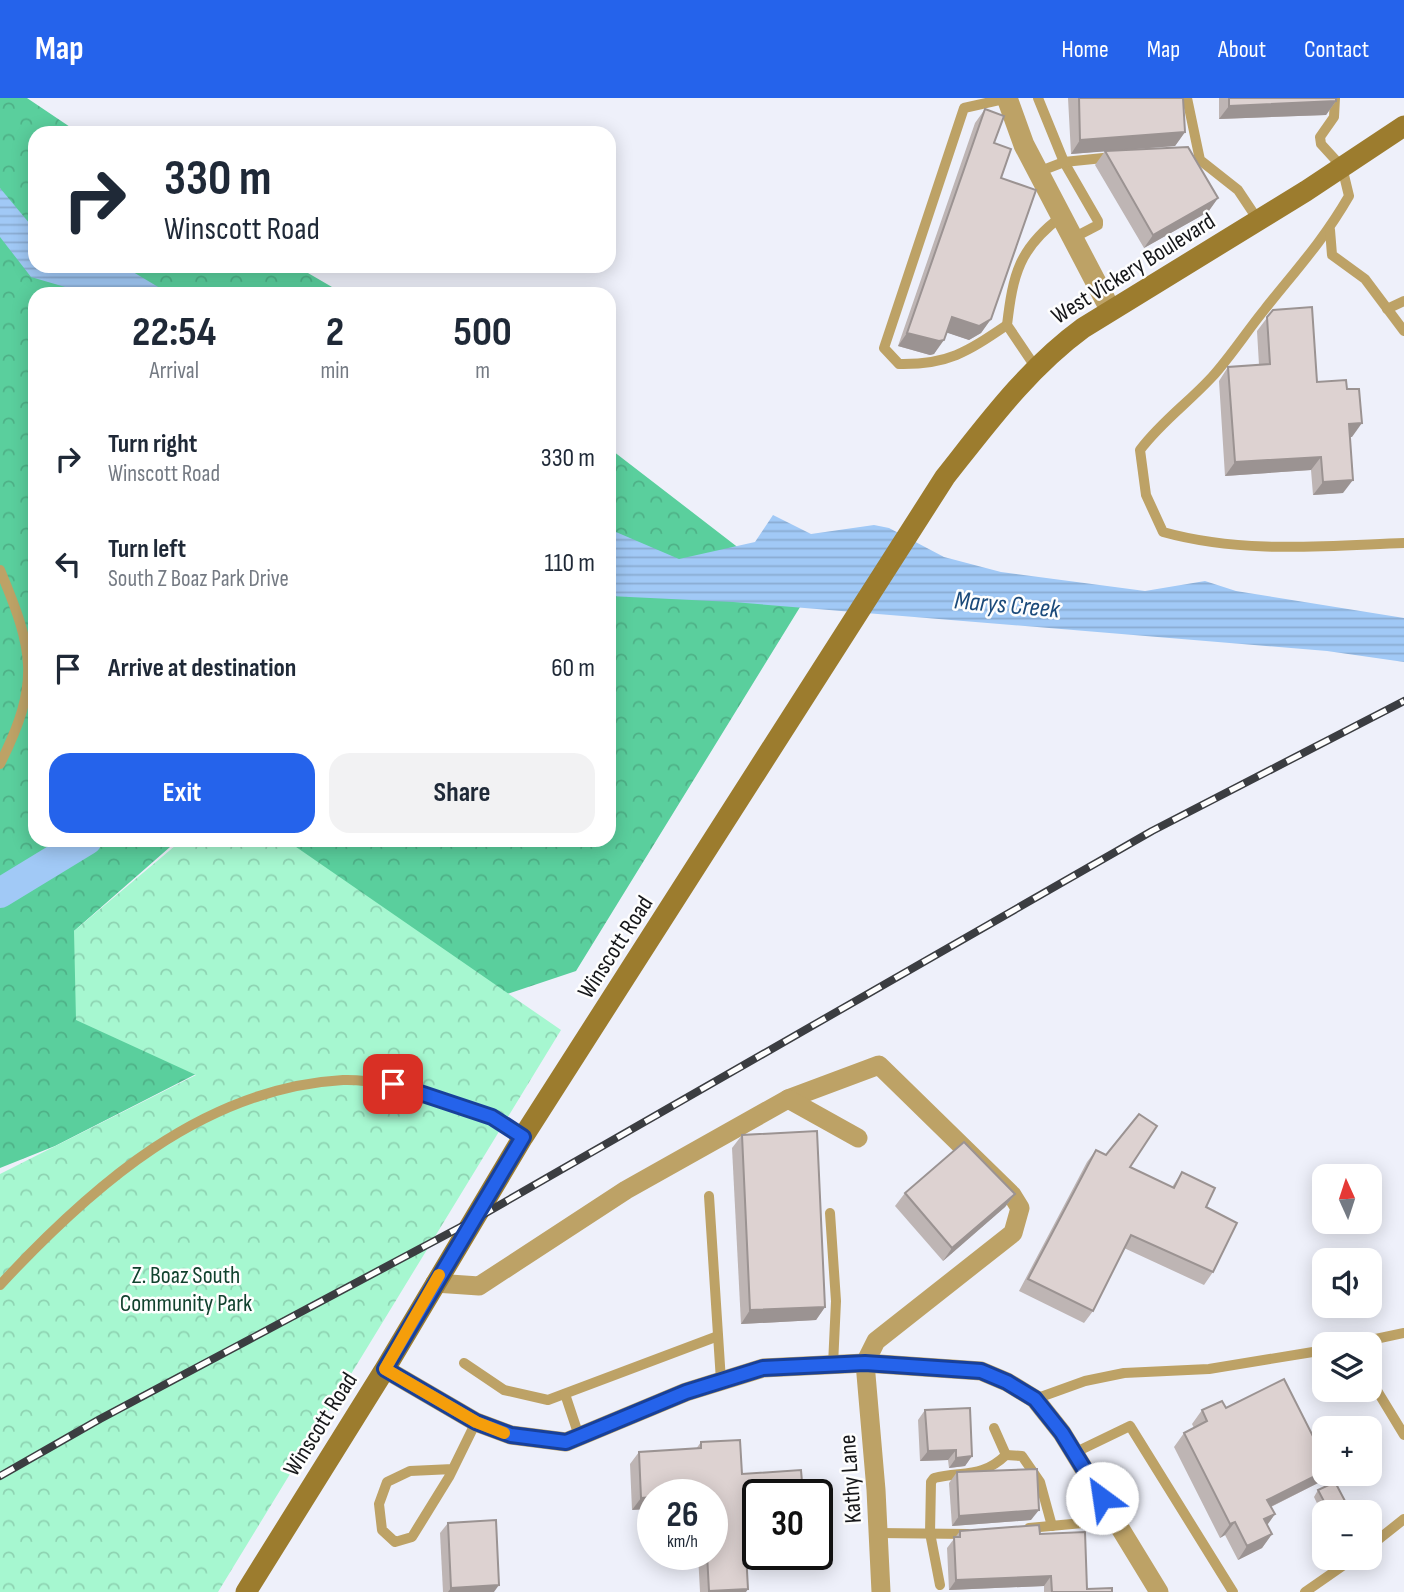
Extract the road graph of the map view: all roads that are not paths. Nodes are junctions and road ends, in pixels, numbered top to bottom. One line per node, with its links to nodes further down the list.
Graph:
1 (1007, 98): 11 (street); 19 (lane)
2 (1038, 98): 9 (lane)
3 (1187, 98): 6 (lane)
4 (1335, 98): 10 (lane)
5 (1404, 126): 10 (main road, West Vickery Boulevard)
6 (1197, 152): 7 (lane); 13 (lane)
7 (1184, 153)
8 (1120, 156): 9 (lane)
9 (1064, 162): 11 (lane); 15 (lane)
10 (1342, 167): 13 (main road, West Vickery Boulevard); 14 (lane)
11 (1038, 172): 12 (street)
12 (1062, 216): 15 (street); 19 (lane)
13 (1258, 220): 17 (main road, West Vickery Boulevard)
14 (1330, 230): 18 (lane); 22 (lane)
15 (1073, 238): 17 (street)
16 (1404, 301): 18 (lane)
17 (1110, 309): 21 (main road, West Vickery Boulevard)
18 (1387, 309): 20 (lane)
19 (1007, 325): 21 (lane)
20 (1404, 331)
21 (1036, 368): 24 (main road, West Vickery Boulevard)
22 (1404, 543)
23 (0, 570): 25 (lane)
24 (842, 641): 29 (main road, Winscott Road)
25 (28, 644)
26 (28, 682): 27 (lane)
27 (0, 764)
28 (788, 1099): 30 (street); 33 (street); 40 (street)
29 (523, 1137): 33 (main road, Winscott Road); 34 (lane)
30 (858, 1138)
31 (709, 1196): 36 (lane)
32 (830, 1213): 41 (lane)
33 (435, 1283): 42 (main road, Winscott Road)
34 (0, 1285)
35 (1404, 1333): 37 (lane)
36 (718, 1336): 43 (lane); 44 (lane)
37 (1382, 1338)
38 (1312, 1352): 45 (lane)
39 (464, 1363): 44 (lane)
40 (865, 1363): 41 (street); 45 (street); 59 (street, Kathy Lane)
41 (833, 1365): 43 (street)
42 (385, 1369): 47 (street); 64 (main road, Winscott Road)
43 (721, 1381): 50 (street)
44 (565, 1394): 50 (lane)
45 (1035, 1399): 51 (street)
46 (1382, 1399): 49 (lane)
47 (476, 1422): 50 (street); 53 (lane)
48 (993, 1428): 52 (lane)
49 (1404, 1435)
50 (579, 1436)
51 (1074, 1452): 55 (street); 67 (lane)
52 (1006, 1455): 56 (lane); 58 (lane)
53 (453, 1469): 53 (lane)
54 (1404, 1519): 61 (lane)
55 (1115, 1520): 56 (lane); 66 (street)
56 (1052, 1526): 57 (lane)
57 (1016, 1529)
58 (930, 1532): 59 (lane); 60 (lane); 63 (lane)
59 (878, 1533): 65 (street, Kathy Lane)
60 (980, 1533)
61 (1382, 1536)
62 (1337, 1570): 68 (lane)
63 (940, 1585)
64 (246, 1592)
65 (881, 1592)
66 (1159, 1592)
67 (1233, 1592)
68 (1305, 1592)

